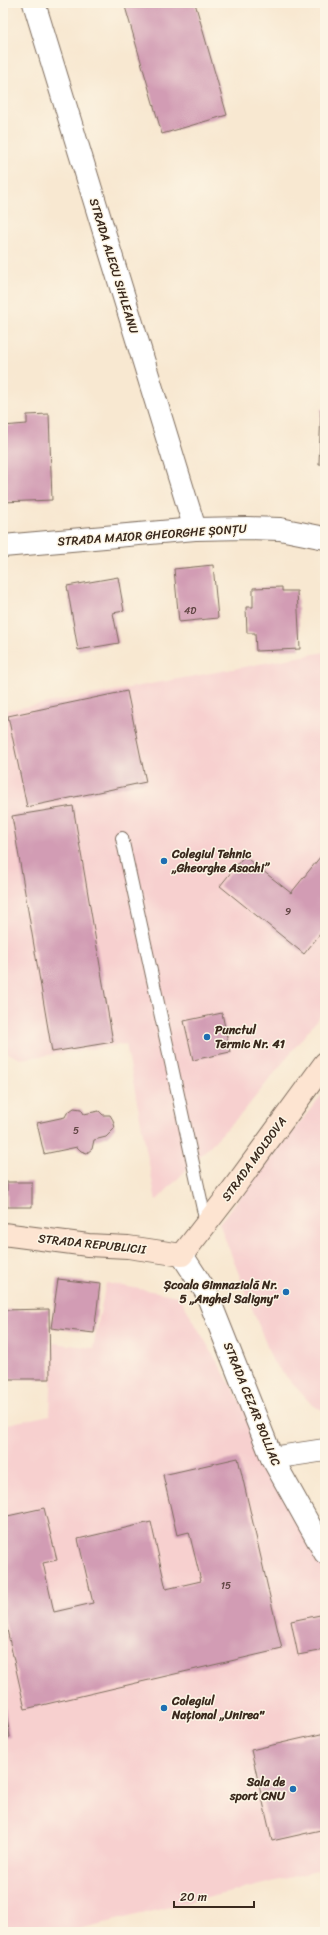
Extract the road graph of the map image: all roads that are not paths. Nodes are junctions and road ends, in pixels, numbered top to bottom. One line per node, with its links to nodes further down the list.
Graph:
1 (34, 3): 2 (street, STRADA ALECU SIHLEANU)
2 (195, 530): 3 (street, STRADA MAIOR GHEORGHE ȘONȚU); 4 (street, STRADA MAIOR GHEORGHE ȘONȚU)
3 (325, 538)
4 (3, 546)
5 (122, 838): 7 (lane)
6 (325, 1063): 7 (main road, STRADA MOLDOVA)
7 (206, 1223): 9 (main road, STRADA MOLDOVA)
8 (3, 1234): 9 (main road, STRADA REPUBLICII)
9 (182, 1255): 11 (street, STRADA CEZAR BOLLIAC)
10 (325, 1450): 11 (street)
11 (272, 1458): 12 (street, STRADA CEZAR BOLLIAC)
12 (325, 1553)

